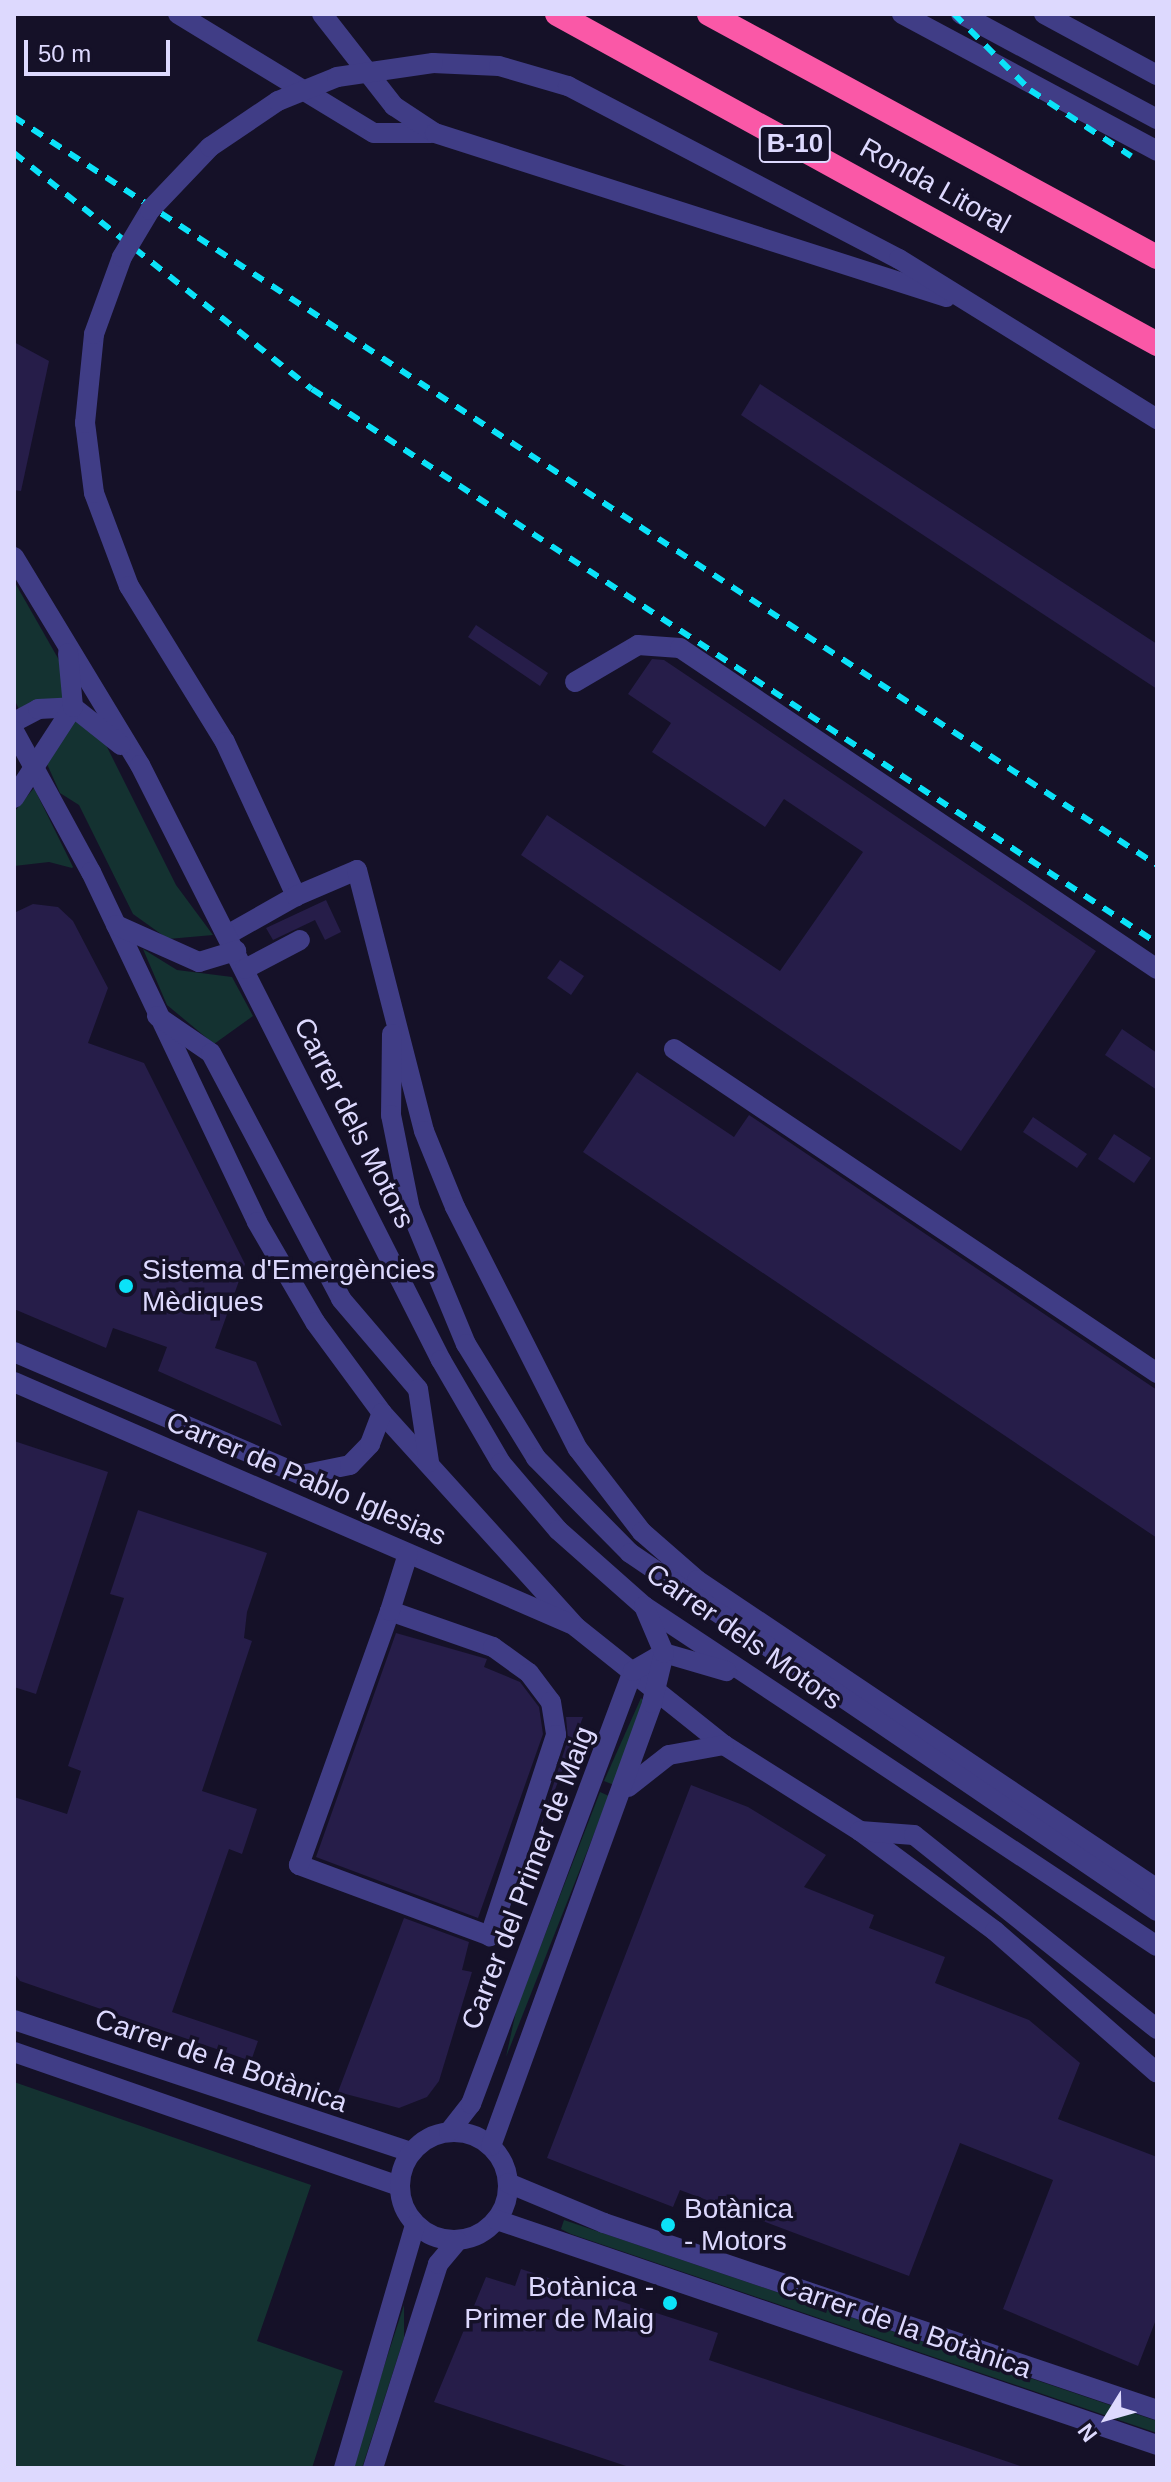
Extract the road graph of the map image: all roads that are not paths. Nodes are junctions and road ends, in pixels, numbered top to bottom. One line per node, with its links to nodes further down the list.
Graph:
1 (178, 14): 11 (street)
2 (322, 14): 11 (street)
3 (557, 14): 17 (highway, Ronda Litoral / B-10)
4 (709, 14): 15 (highway, Ronda Litoral / B-10)
5 (902, 14): 12 (street)
6 (961, 14): 8 (street)
7 (1044, 14): 9 (street)
8 (981, 21): 10 (street)
9 (1157, 75)
10 (1157, 119)
11 (435, 133): 14 (street)
12 (1157, 151)
13 (803, 207): 14 (street); 16 (street); 28 (street, bridge)
14 (788, 243): 16 (street)
15 (1157, 257)
16 (984, 310): 18 (street)
17 (1157, 344)
18 (1157, 419)
19 (14, 557): 20 (street, Carrer dels Motors)
20 (54, 613): 22 (street); 25 (street, Carrer dels Motors)
21 (575, 682): 32 (street)
22 (73, 707): 23 (street); 25 (street); 26 (street)
23 (14, 722)
24 (14, 731): 26 (street)
25 (140, 765): 31 (street, Carrer dels Motors)
26 (34, 770): 27 (street); 29 (street)
27 (14, 798)
28 (296, 896): 31 (street); 34 (street)
29 (116, 925): 31 (street); 33 (street)
30 (300, 940): 31 (street)
31 (236, 952): 42 (street, Carrer dels Motors)
32 (1157, 969)
33 (157, 1016): 39 (street); 40 (street)
34 (393, 1023): 52 (street); 53 (street)
35 (674, 1049): 37 (street)
36 (14, 1352): 39 (street, Carrer de Pablo Iglesias)
37 (1157, 1373)
38 (14, 1382): 41 (street, Carrer de Pablo Iglesias)
39 (382, 1413): 40 (street)
40 (429, 1462): 44 (street)
41 (408, 1554): 43 (street); 44 (street, Carrer de Pablo Iglesias)
42 (644, 1606): 45 (street); 47 (street, Carrer dels Motors)
43 (390, 1611): 43 (street)
44 (576, 1627): 46 (street)
45 (664, 1653): 46 (street); 47 (street); 48 (street, Carrer del Primer de Maig)
46 (633, 1671): 48 (street); 59 (street, Carrer del Primer de Maig)
47 (745, 1678): 54 (street, Carrer dels Motors)
48 (655, 1690): 49 (street); 50 (street, Carrer del Primer de Maig)
49 (724, 1745): 50 (street, Carrer del Primer de Maig); 51 (street)
50 (622, 1793): 60 (street, Carrer del Primer de Maig)
51 (860, 1831): 56 (street); 58 (street)
52 (1157, 1889)
53 (1157, 1911)
54 (1157, 1946)
55 (14, 2020): 61 (street, Carrer de la Botànica)
56 (1157, 2029)
57 (14, 2052): 63 (street, Carrer de la Botànica)
58 (1157, 2073)
59 (449, 2132): 60 (street); 61 (street)
60 (491, 2146): 62 (street)
61 (411, 2152): 63 (street)
62 (508, 2183): 64 (street); 67 (street, Carrer de la Botànica)
63 (399, 2186): 65 (street)
64 (497, 2220): 66 (street); 68 (street, Carrer de la Botànica)
65 (415, 2225): 66 (street); 69 (street)
66 (457, 2241): 70 (street)
67 (1157, 2410)
68 (1157, 2445)
69 (344, 2468)
70 (373, 2468)

